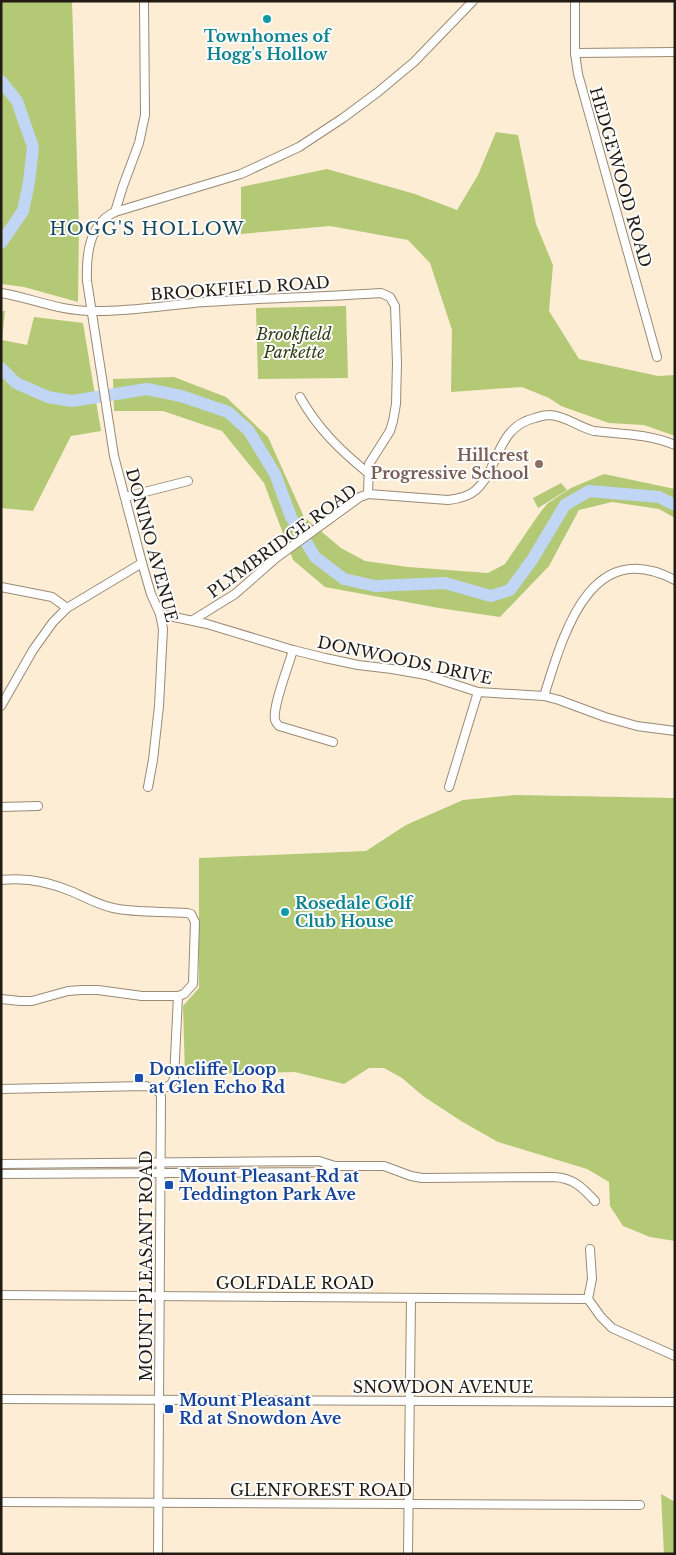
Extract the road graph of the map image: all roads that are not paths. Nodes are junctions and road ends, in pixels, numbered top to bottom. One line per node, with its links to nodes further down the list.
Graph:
1 (144, 1): 6 (street)
2 (473, 1): 6 (street)
3 (575, 1): 5 (street, HEDGEWOOD ROAD)
4 (675, 52): 5 (street)
5 (575, 53): 9 (street, HEDGEWOOD ROAD)
6 (115, 212): 8 (street, DONINO AVENUE)
7 (1, 293): 8 (street, BROOKFIELD ROAD)
8 (90, 312): 12 (street, BROOKFIELD ROAD); 15 (street, DONINO AVENUE)
9 (657, 357)
10 (300, 397): 12 (street)
11 (675, 444): 14 (street, PLYMBRIDGE ROAD)
12 (368, 473): 14 (street)
13 (188, 481): 15 (street)
14 (368, 494): 21 (street, PLYMBRIDGE ROAD)
15 (125, 497): 16 (street, DONINO AVENUE)
16 (142, 563): 19 (street); 20 (street, DONINO AVENUE)
17 (675, 580): 24 (street)
18 (1, 588): 19 (street)
19 (66, 608): 25 (street)
20 (160, 614): 21 (street, DONWOODS DRIVE); 28 (street, DONINO AVENUE)
21 (193, 620): 22 (street, DONWOODS DRIVE)
22 (293, 650): 23 (street, DONWOODS DRIVE); 27 (street)
23 (478, 692): 24 (street, DONWOODS DRIVE); 29 (street)
24 (544, 696): 26 (street, DONWOODS DRIVE)
25 (1, 706)
26 (675, 732)
27 (333, 742)
28 (148, 787)
29 (449, 787)
30 (38, 806): 31 (street)
31 (1, 807)
32 (1, 880): 33 (street)
33 (178, 996): 34 (street); 36 (street)
34 (1, 999)
35 (1, 1089): 36 (street)
36 (155, 1089): 37 (street, MOUNT PLEASANT ROAD)
37 (160, 1162): 38 (street); 39 (street); 40 (street, MOUNT PLEASANT ROAD)
38 (1, 1164)
39 (335, 1166): 40 (street); 42 (street)
40 (160, 1173): 41 (street); 45 (street, MOUNT PLEASANT ROAD)
41 (1, 1174)
42 (595, 1201)
43 (590, 1250): 47 (street)
44 (1, 1295): 45 (street, GOLFDALE ROAD)
45 (160, 1296): 46 (street, GOLFDALE ROAD); 50 (street, MOUNT PLEASANT ROAD)
46 (411, 1298): 47 (street, GOLFDALE ROAD); 51 (street)
47 (588, 1299): 48 (street)
48 (675, 1356)
49 (1, 1398): 50 (street, SNOWDON AVENUE)
50 (159, 1399): 51 (street, SNOWDON AVENUE); 54 (street, MOUNT PLEASANT ROAD)
51 (409, 1401): 52 (street, SNOWDON AVENUE); 55 (street)
52 (675, 1402)
53 (1, 1502): 54 (street, GLENFOREST ROAD)
54 (159, 1503): 55 (street, GLENFOREST ROAD); 57 (street, MOUNT PLEASANT ROAD)
55 (408, 1504): 56 (street, GLENFOREST ROAD); 58 (street)
56 (640, 1505)
57 (158, 1554)
58 (408, 1554)

